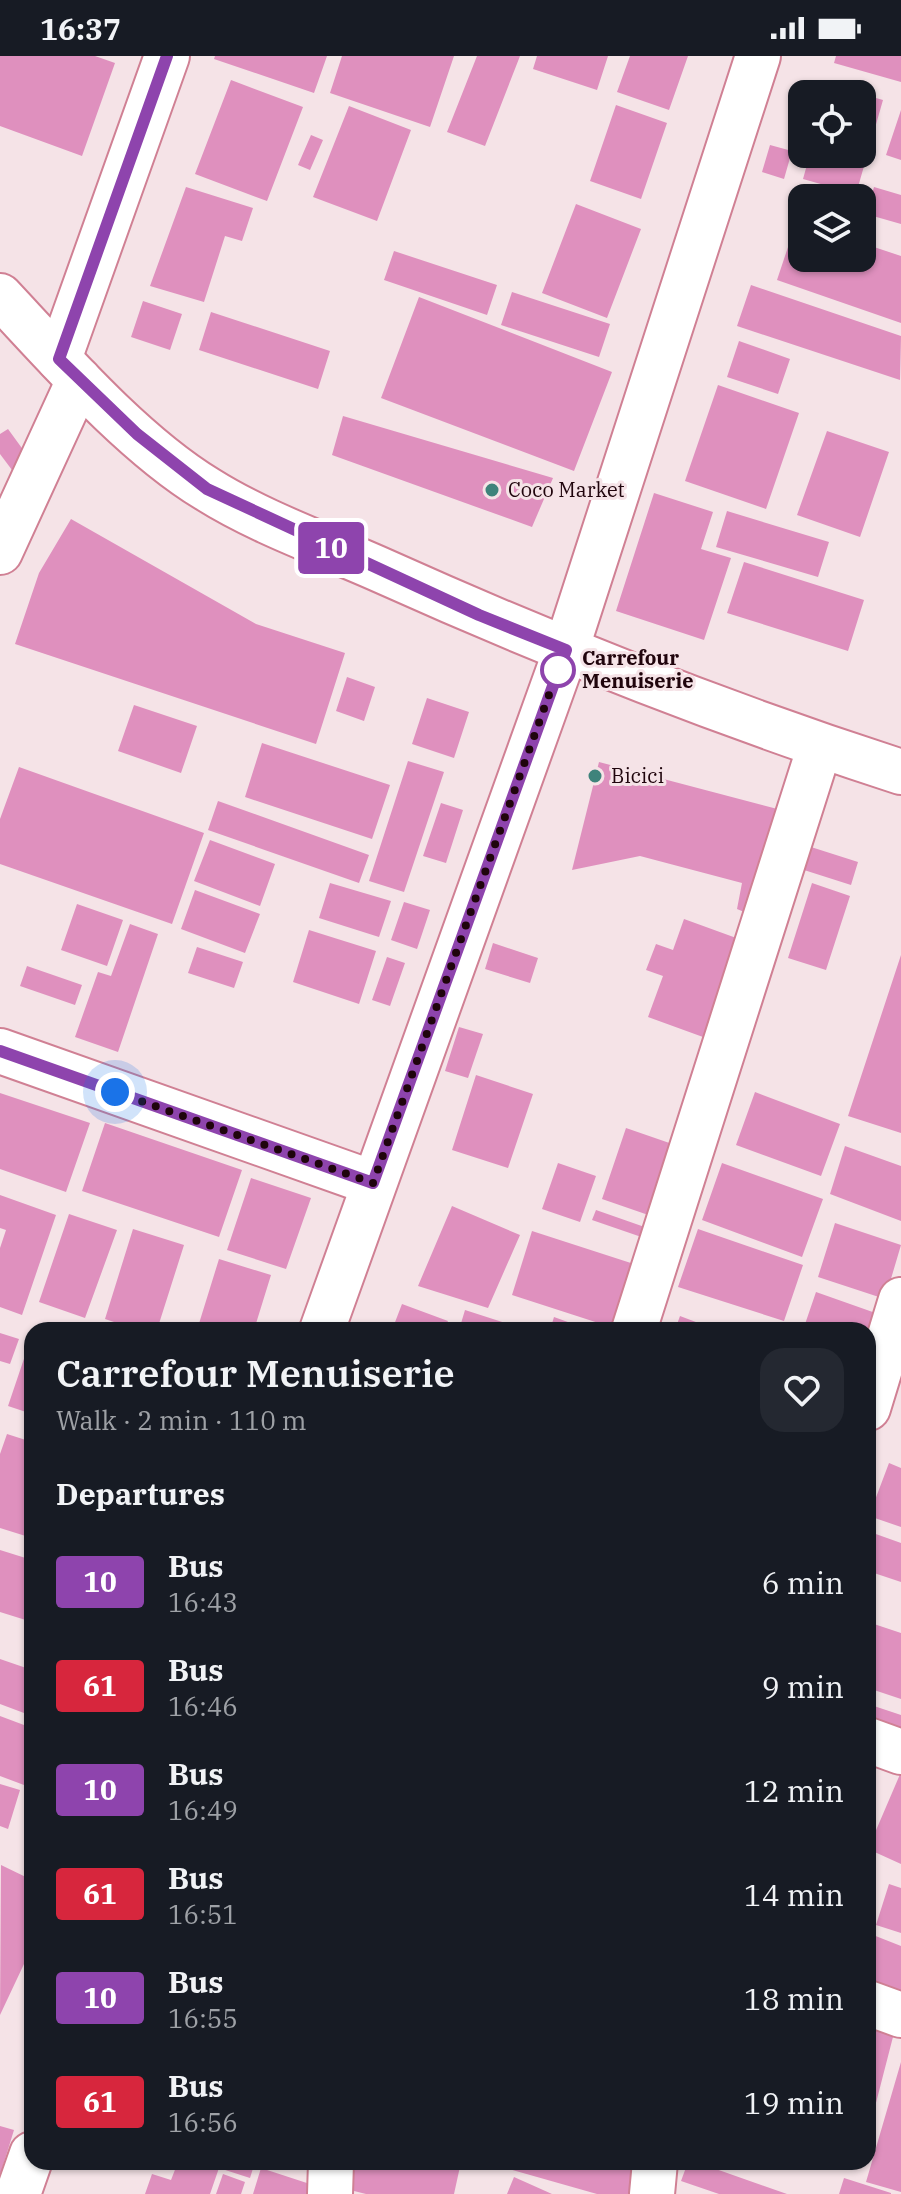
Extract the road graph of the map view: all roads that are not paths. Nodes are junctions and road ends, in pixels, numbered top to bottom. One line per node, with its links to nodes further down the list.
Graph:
1 (167, 56): 4 (street)
2 (758, 56): 6 (street)
3 (0, 296): 4 (street)
4 (69, 369): 5 (street); 6 (street)
5 (0, 552)
6 (566, 650): 7 (street); 10 (street)
7 (820, 746): 8 (street); 13 (street)
8 (901, 772)
9 (0, 1051): 10 (street)
10 (373, 1183): 12 (street)
11 (901, 1300): 14 (street)
12 (325, 1322)
13 (637, 1322)
14 (876, 1382)
15 (876, 1743): 16 (street)
16 (901, 1752)
17 (876, 2006): 18 (street)
18 (901, 2015)
19 (26, 2170): 22 (street)
20 (331, 2170): 23 (street)
21 (654, 2170): 24 (street)
22 (18, 2194)
23 (330, 2194)
24 (652, 2194)

